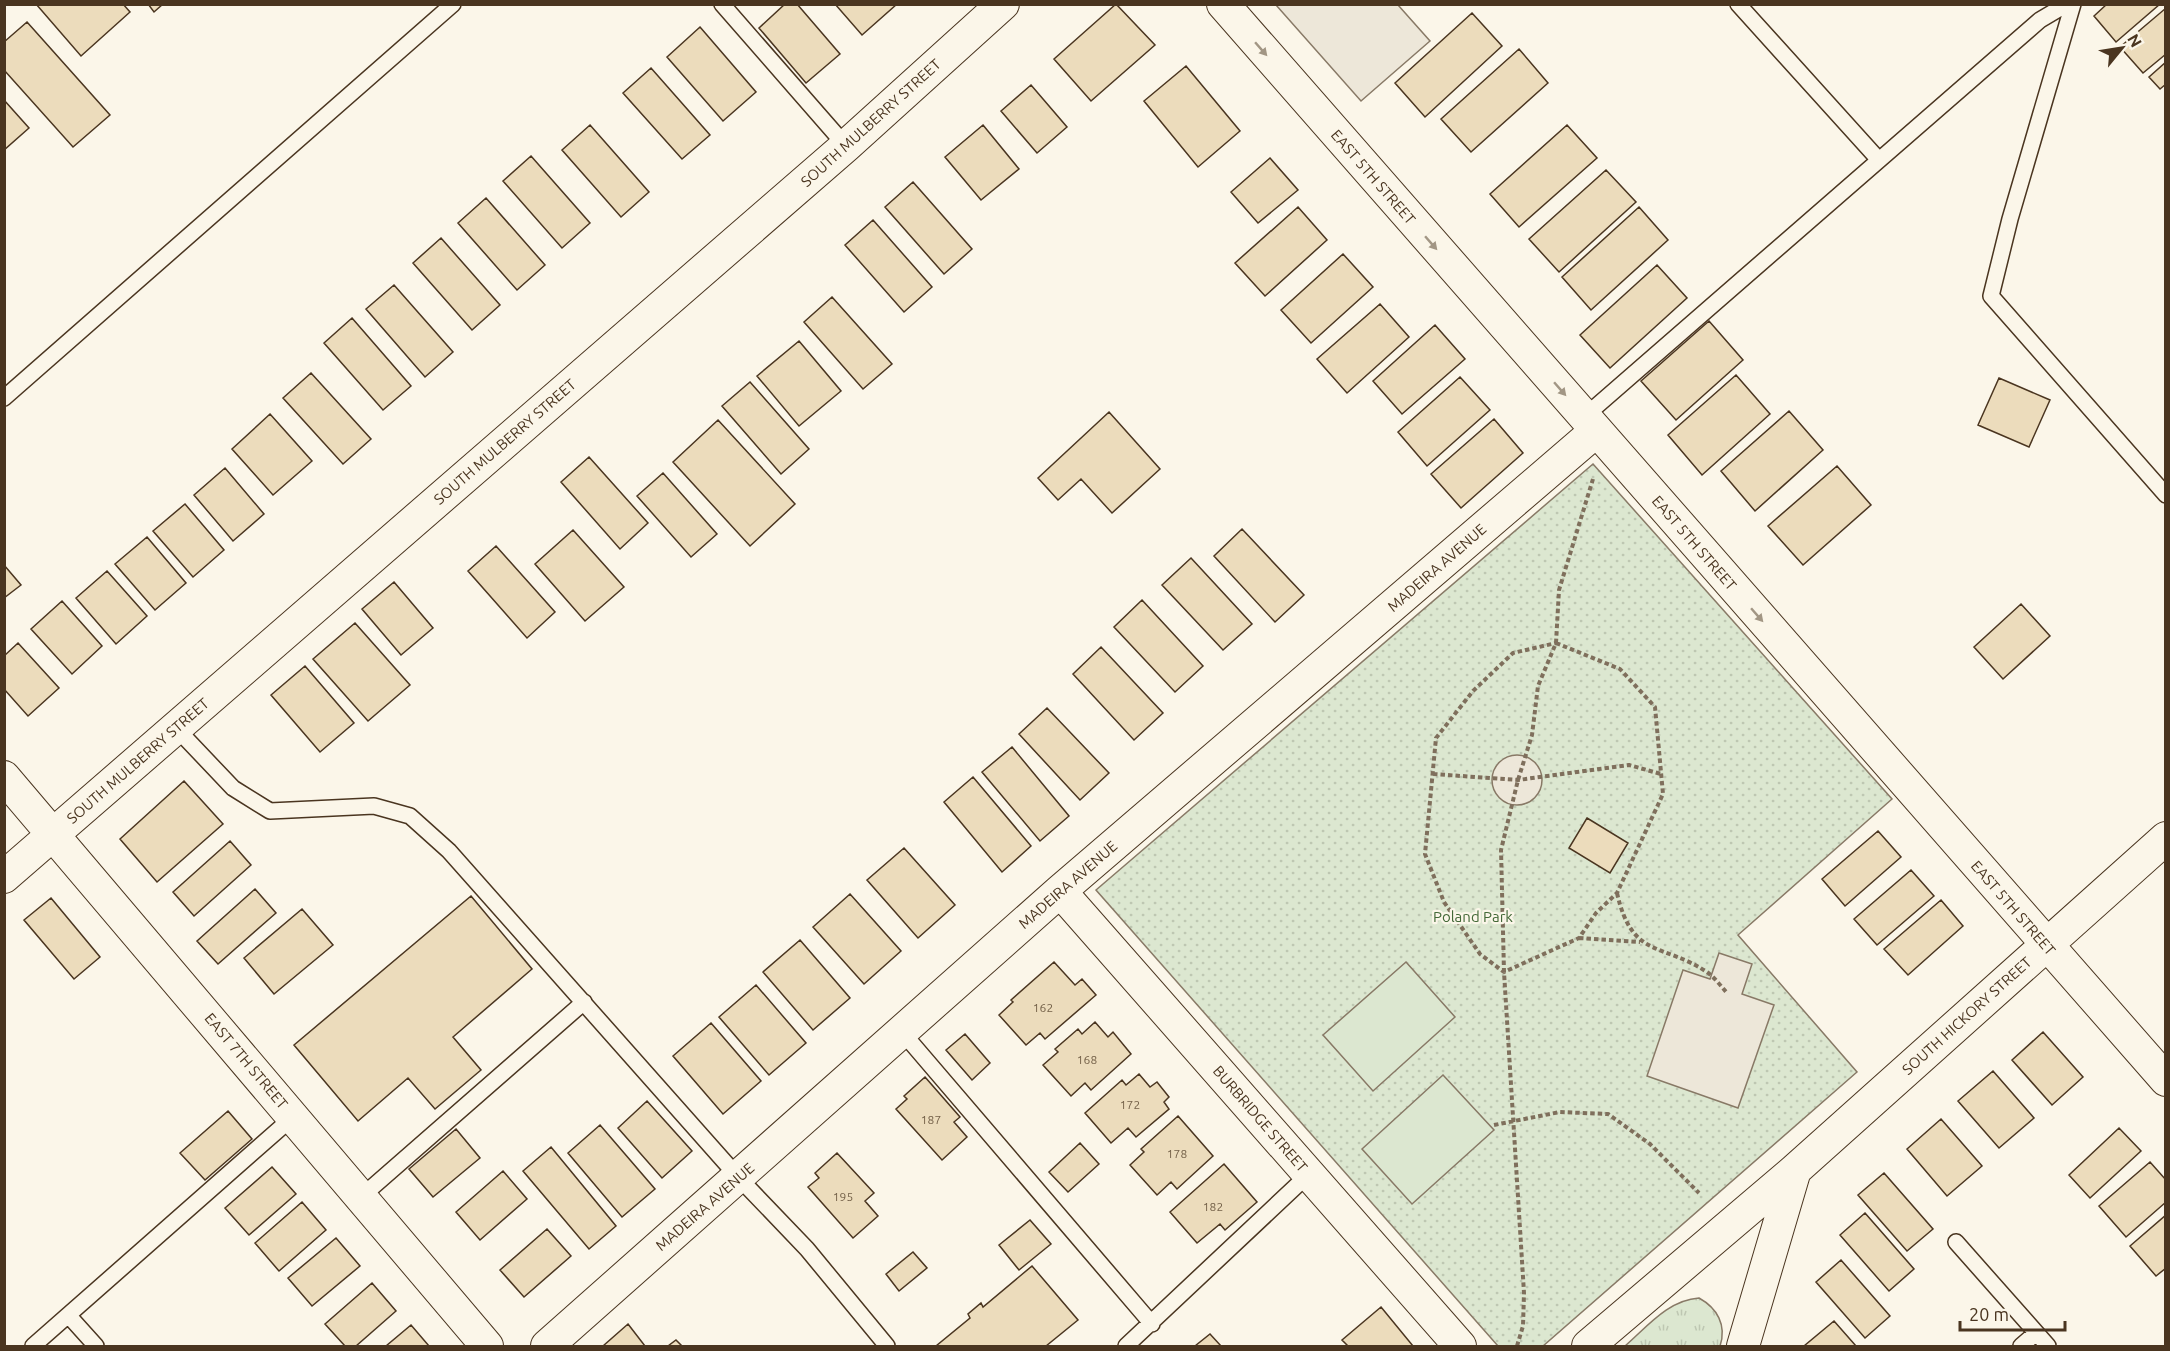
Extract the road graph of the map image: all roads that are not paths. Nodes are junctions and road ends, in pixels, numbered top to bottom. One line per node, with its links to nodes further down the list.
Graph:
1 (453, 4): 10 (lane)
2 (722, 4): 8 (lane)
3 (1003, 4): 8 (street, SOUTH MULBERRY STREET)
4 (1223, 4): 11 (street, EAST 5TH STREET, one-way to 11)
5 (1738, 4): 9 (lane)
6 (2067, 4): 9 (lane)
7 (2073, 4): 12 (lane)
8 (846, 146): 13 (street, SOUTH MULBERRY STREET)
9 (1879, 160): 11 (lane)
10 (4, 398)
11 (1590, 424): 18 (street, MADEIRA AVENUE); 19 (street, EAST 5TH STREET, one-way to 19)
12 (2166, 495)
13 (176, 728): 15 (street, SOUTH MULBERRY STREET); 20 (lane)
14 (4, 777): 15 (street, EAST 7TH STREET)
15 (54, 834): 17 (street, SOUTH MULBERRY STREET); 23 (street, EAST 7TH STREET)
16 (2166, 838): 19 (street, SOUTH HICKORY STREET)
17 (4, 877)
18 (1060, 891): 21 (street, MADEIRA AVENUE); 25 (street, BURBRIDGE STREET)
19 (2045, 945): 22 (street, EAST 5TH STREET); 24 (street, SOUTH HICKORY STREET)
20 (584, 1002): 26 (lane); 27 (lane)
21 (903, 1033): 26 (street, MADEIRA AVENUE); 30 (lane)
22 (2166, 1080)
23 (293, 1117): 27 (street, EAST 7TH STREET); 29 (lane)
24 (1795, 1170): 39 (street, SOUTH HICKORY STREET); 40 (street)
25 (1309, 1174): 30 (lane); 38 (street, BURBRIDGE STREET)
26 (738, 1178): 35 (street, MADEIRA AVENUE); 36 (lane)
27 (361, 1197): 34 (street, EAST 7TH STREET)
28 (1956, 1242): 31 (lane)
29 (69, 1316): 32 (lane); 33 (lane)
30 (1152, 1324): 37 (lane)
31 (2036, 1334): 41 (lane); 42 (lane)
32 (33, 1347)
33 (96, 1347)
34 (487, 1347)
35 (547, 1347)
36 (887, 1347)
37 (1126, 1347)
38 (1460, 1347)
39 (1588, 1347)
40 (1743, 1347)
41 (2021, 1347)
42 (2048, 1347)

